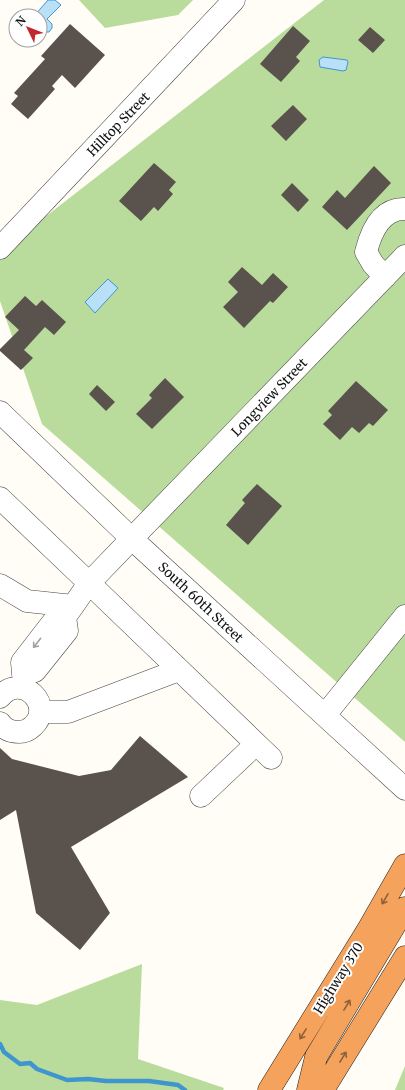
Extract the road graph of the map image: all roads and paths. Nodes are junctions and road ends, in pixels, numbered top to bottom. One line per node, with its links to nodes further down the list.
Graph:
1 (234, 0): 3 (street, Hilltop Street)
2 (405, 209): 5 (street)
3 (0, 248)
4 (405, 256): 5 (street, Longview Street)
5 (385, 277): 8 (street, Longview Street)
6 (0, 412): 8 (street, South 60th Street)
7 (0, 498): 9 (street)
8 (132, 539): 9 (street, Longview Street); 16 (street, South 60th Street)
9 (88, 583): 11 (street, Longview Street); 13 (street)
10 (0, 585): 11 (street)
11 (69, 611): 14 (street)
12 (405, 616): 16 (street)
13 (179, 670): 15 (street); 19 (street)
14 (13, 686): 15 (street)
15 (40, 712): 17 (street)
16 (325, 715): 18 (street, South 60th Street)
17 (0, 723)
18 (405, 789)
19 (201, 796)
20 (405, 865): 23 (highway, Highway 370, one-way to 23)
21 (405, 908): 24 (highway, one-way to 21)
22 (405, 957): 25 (highway, one-way to 22)
23 (269, 1090)
24 (308, 1090)
25 (323, 1090)

